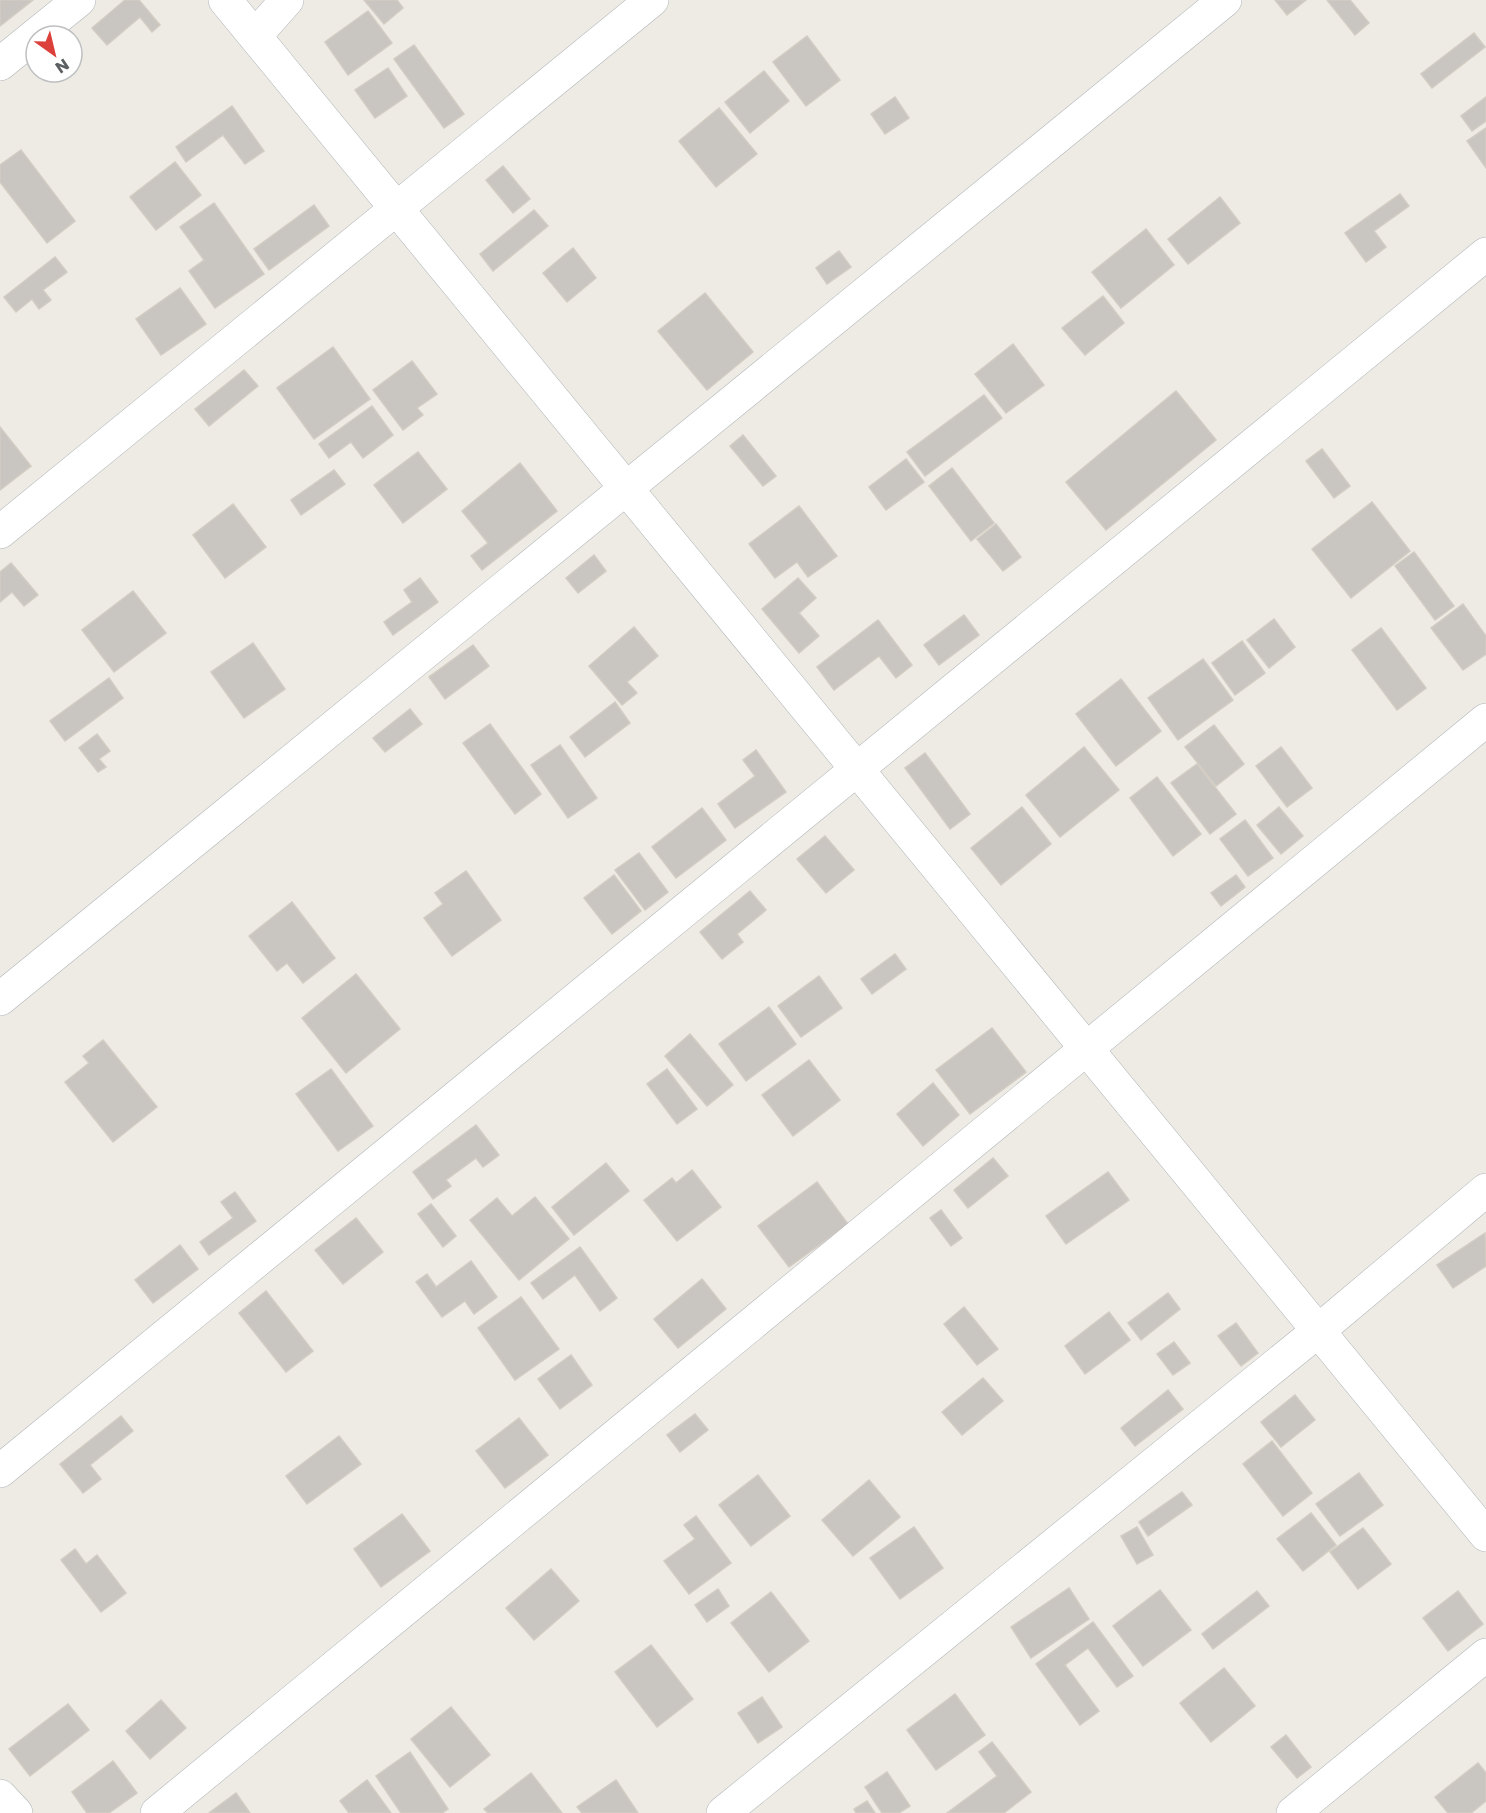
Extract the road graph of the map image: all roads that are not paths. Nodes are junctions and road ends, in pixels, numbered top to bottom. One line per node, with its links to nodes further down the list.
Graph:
1 (79, 0): 7 (street)
2 (225, 0): 6 (street)
3 (287, 0): 6 (street)
4 (652, 0): 8 (street)
5 (1225, 0): 10 (street)
6 (255, 36): 8 (street)
7 (0, 64)
8 (396, 208): 10 (street); 11 (street)
9 (1486, 254): 13 (street)
10 (626, 488): 13 (street); 14 (street)
11 (0, 531)
12 (1486, 720): 15 (street)
13 (857, 770): 15 (street); 18 (street)
14 (0, 999)
15 (1086, 1048): 17 (street); 23 (street)
16 (1486, 1190): 17 (street)
17 (1318, 1331): 19 (street); 24 (street)
18 (0, 1471)
19 (1486, 1534)
20 (1486, 1655): 25 (street)
21 (0, 1796): 22 (street)
22 (16, 1813)
23 (157, 1813)
24 (723, 1813)
25 (1293, 1813)

